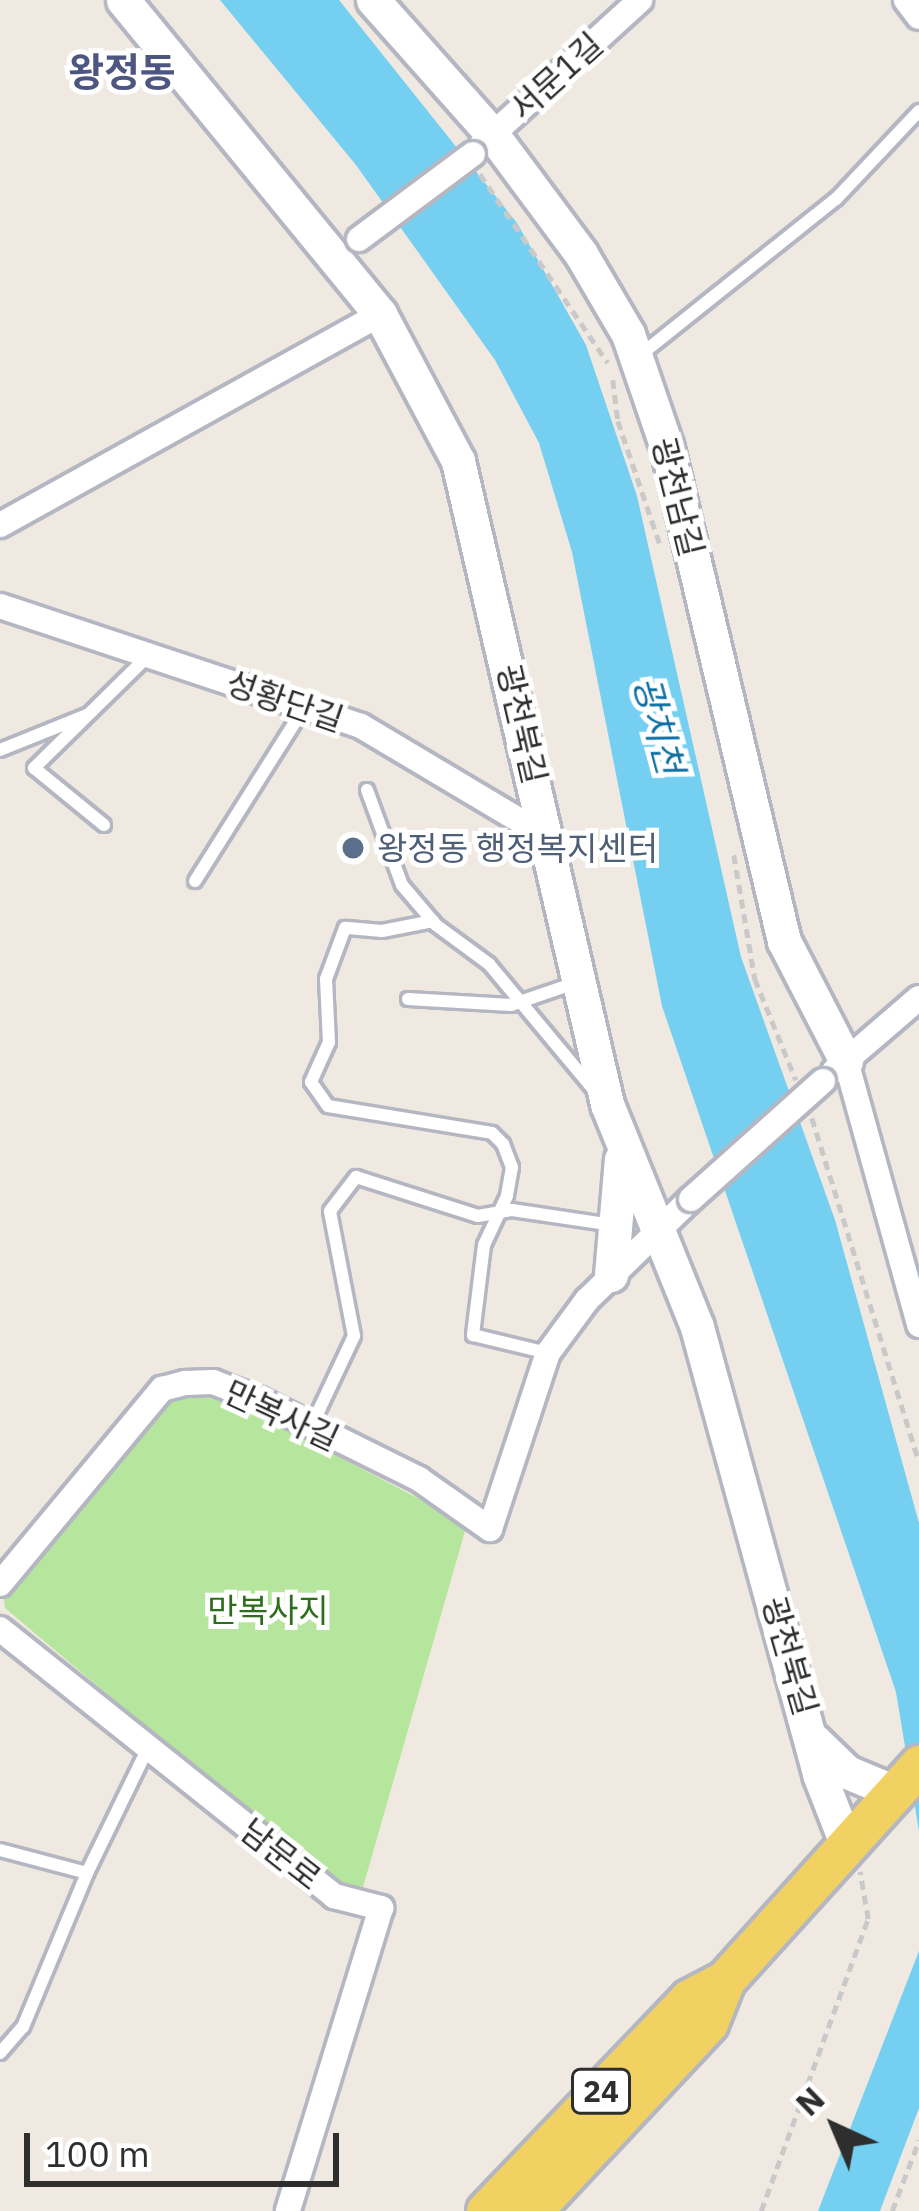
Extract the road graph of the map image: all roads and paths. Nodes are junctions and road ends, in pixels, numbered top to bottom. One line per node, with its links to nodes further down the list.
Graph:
1 (123, 0): 8 (street, 광천북길)
2 (373, 0): 7 (street, 광천남길)
3 (640, 0): 7 (street, 서문1길)
4 (906, 0): 5 (street)
5 (919, 17)
6 (919, 111): 10 (lane)
7 (478, 149): 8 (street, 서문1길, bridge); 10 (street, 광천남길); 12 (path)
8 (332, 260): 9 (street, 광천북길)
9 (380, 314): 11 (street); 20 (street, 광천북길)
10 (638, 357): 28 (street, 광천남길)
11 (0, 525)
12 (664, 556)
13 (0, 606): 14 (street, 성황단길)
14 (150, 654): 15 (street, 성황단길); 16 (lane)
15 (304, 708): 20 (street, 성황단길); 22 (lane)
16 (88, 715): 17 (lane); 19 (lane)
17 (0, 750)
18 (367, 790): 23 (lane)
19 (104, 825)
20 (549, 838): 24 (street, 광천북길)
21 (730, 838): 38 (path)
22 (195, 881)
23 (433, 921): 27 (lane); 31 (lane)
24 (582, 980): 27 (lane); 29 (street, 광천북길)
25 (919, 998): 28 (street)
26 (408, 999): 27 (lane)
27 (517, 1003): 29 (lane)
28 (835, 1071): 33 (street, bridge); 35 (street)
29 (607, 1104): 30 (street, 광천북길)
30 (621, 1145): 32 (street); 33 (street, 광천북길)
31 (499, 1214): 32 (lane); 36 (lane); 37 (lane)
32 (619, 1227): 34 (street)
33 (658, 1230): 34 (street); 41 (street, 광천북길)
34 (611, 1275): 36 (street)
35 (919, 1325)
36 (548, 1353): 37 (street, 만복사길)
37 (310, 1427): 39 (street, 만복사길)
38 (919, 1461)
39 (0, 1584)
40 (0, 1629): 42 (street, 남문로)
41 (814, 1740): 43 (street, 광천북길); 44 (street, 광천북길)
42 (147, 1750): 46 (lane); 50 (street, 남문로)
43 (905, 1780): 44 (main road, 24)
44 (847, 1846): 47 (main road, 24); 53 (path)
45 (0, 1850): 46 (lane)
46 (87, 1873): 48 (lane)
47 (724, 1980): 51 (main road, 24); 52 (main road, 24)
48 (0, 2053)
49 (919, 2140): 54 (path)
50 (287, 2211)
51 (486, 2211)
52 (532, 2211)
53 (761, 2211)
54 (892, 2211)

